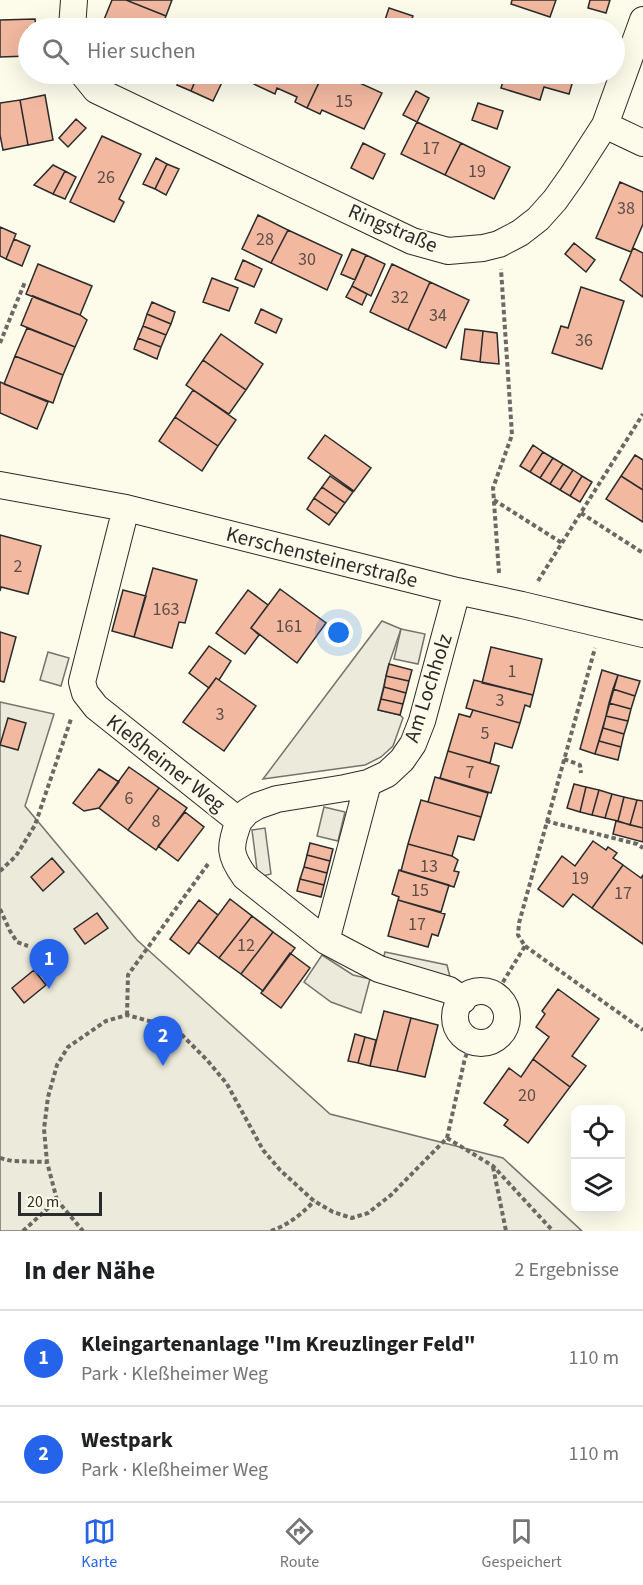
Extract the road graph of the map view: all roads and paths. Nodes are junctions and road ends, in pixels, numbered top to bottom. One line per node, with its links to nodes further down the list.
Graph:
1 (74, 0): 2 (street)
2 (73, 18)
3 (643, 20): 4 (street, Ringstraße)
4 (625, 70)
5 (91, 84): 9 (street, Ringstraße)
6 (620, 84): 7 (street, Ringstraße)
7 (605, 125): 8 (street); 9 (street, Ringstraße)
8 (643, 143)
9 (499, 244): 14 (path)
10 (25, 282): 11 (path)
11 (0, 343)
12 (643, 414): 16 (path)
13 (0, 485): 15 (street, Kerschensteinerstraße)
14 (494, 500): 17 (path); 20 (path)
15 (126, 508): 19 (street, Kerschensteinerstraße); 23 (street)
16 (581, 513): 17 (path); 18 (path)
17 (562, 543): 20 (path)
18 (643, 553)
19 (457, 591): 20 (street, Kerschensteinerstraße); 26 (street, Am Lochholz)
20 (511, 603): 21 (street, Kerschensteinerstraße)
21 (602, 624): 22 (street, Kerschensteinerstraße); 24 (path)
22 (643, 634)
23 (85, 693): 27 (street, Kleßheimer Weg); 31 (path)
24 (564, 759): 25 (path); 28 (path)
25 (581, 773)
26 (368, 783): 27 (street, Am Lochholz); 33 (street)
27 (239, 821): 33 (street, Kleßheimer Weg)
28 (546, 821): 29 (path); 35 (path)
29 (643, 848)
30 (213, 857): 38 (path)
31 (0, 871)
32 (0, 909): 34 (path)
33 (326, 941): 37 (street, Kleßheimer Weg)
34 (28, 946)
35 (525, 946): 36 (path); 39 (path)
36 (495, 995): 37 (street); 40 (street)
37 (463, 1000): 40 (street)
38 (127, 1015): 43 (path); 46 (path)
39 (643, 1030)
40 (472, 1042): 41 (path)
41 (447, 1138): 44 (path); 46 (path)
42 (0, 1158): 43 (path)
43 (47, 1162): 45 (path)
44 (493, 1166): 50 (path); 51 (path)
45 (57, 1200): 47 (path); 48 (path)
46 (314, 1201): 49 (path)
47 (23, 1231)
48 (83, 1231)
49 (271, 1231)
50 (506, 1231)
51 (552, 1231)

